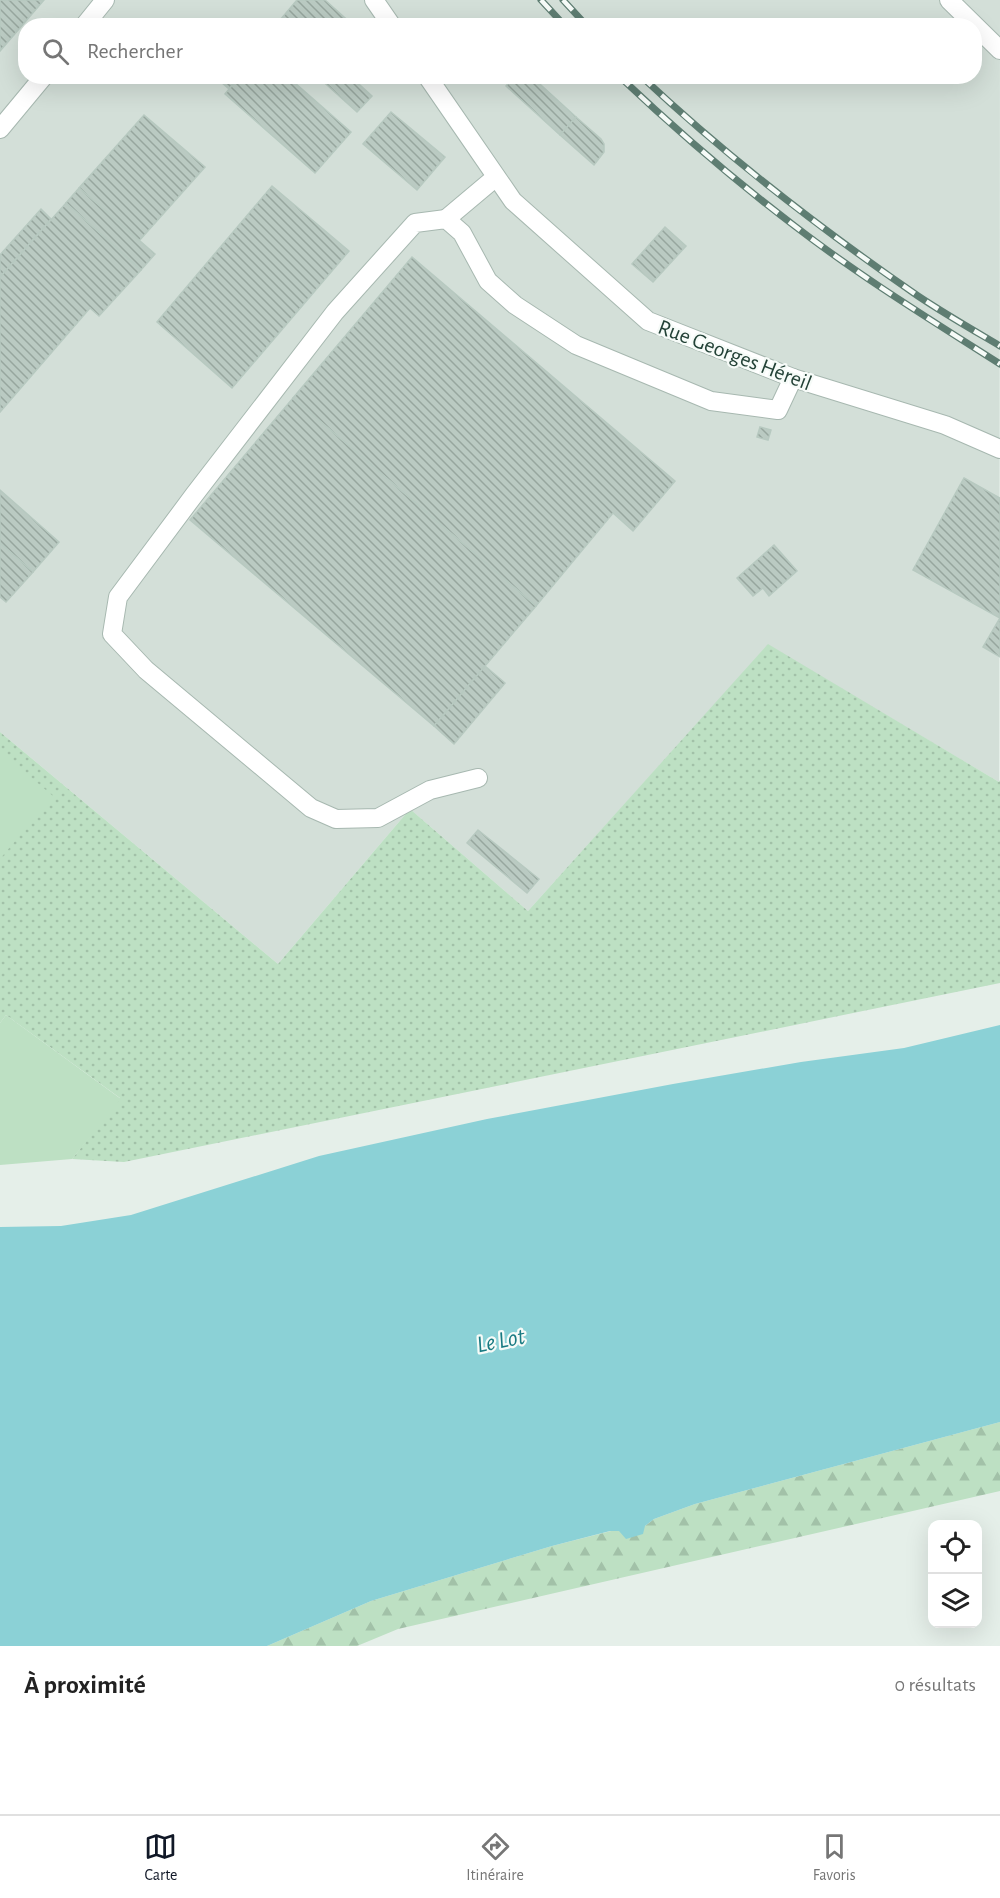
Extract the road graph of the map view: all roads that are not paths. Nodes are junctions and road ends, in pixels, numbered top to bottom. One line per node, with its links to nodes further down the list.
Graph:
1 (105, 0): 4 (street)
2 (374, 0): 5 (street)
3 (949, 0): 6 (street)
4 (90, 18)
5 (386, 18)
6 (967, 18)
7 (982, 32): 8 (street)
8 (1000, 50)
9 (37, 84): 11 (street)
10 (432, 84): 12 (street, Rue Georges Héreil)
11 (0, 129)
12 (496, 177): 13 (street); 14 (street, Rue Georges Héreil)
13 (446, 219): 14 (street); 16 (street)
14 (794, 378): 15 (street, Rue Georges Héreil)
15 (1000, 449)
16 (478, 778)

